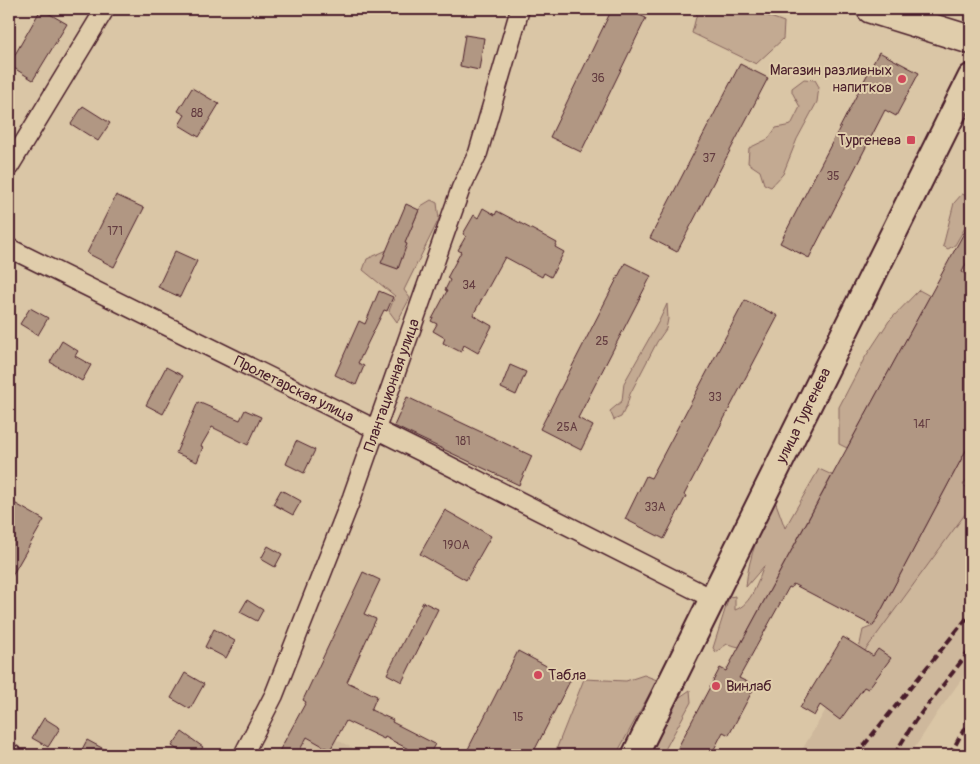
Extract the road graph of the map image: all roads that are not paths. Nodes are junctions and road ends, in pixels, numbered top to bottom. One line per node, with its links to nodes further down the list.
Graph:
1 (105, 9): 6 (street)
2 (520, 9): 8 (street, Плантационная улица)
3 (871, 9): 4 (main road)
4 (971, 40)
5 (971, 77): 9 (main road, улица Тургенева)
6 (9, 167)
7 (9, 248): 8 (street, Пролетарская улица)
8 (376, 429): 9 (street, Пролетарская улица); 12 (street, Плантационная улица)
9 (713, 599): 13 (main road, улица Тургенева)
10 (9, 752): 11 (street)
11 (13, 755)
12 (243, 755)
13 (635, 755)

